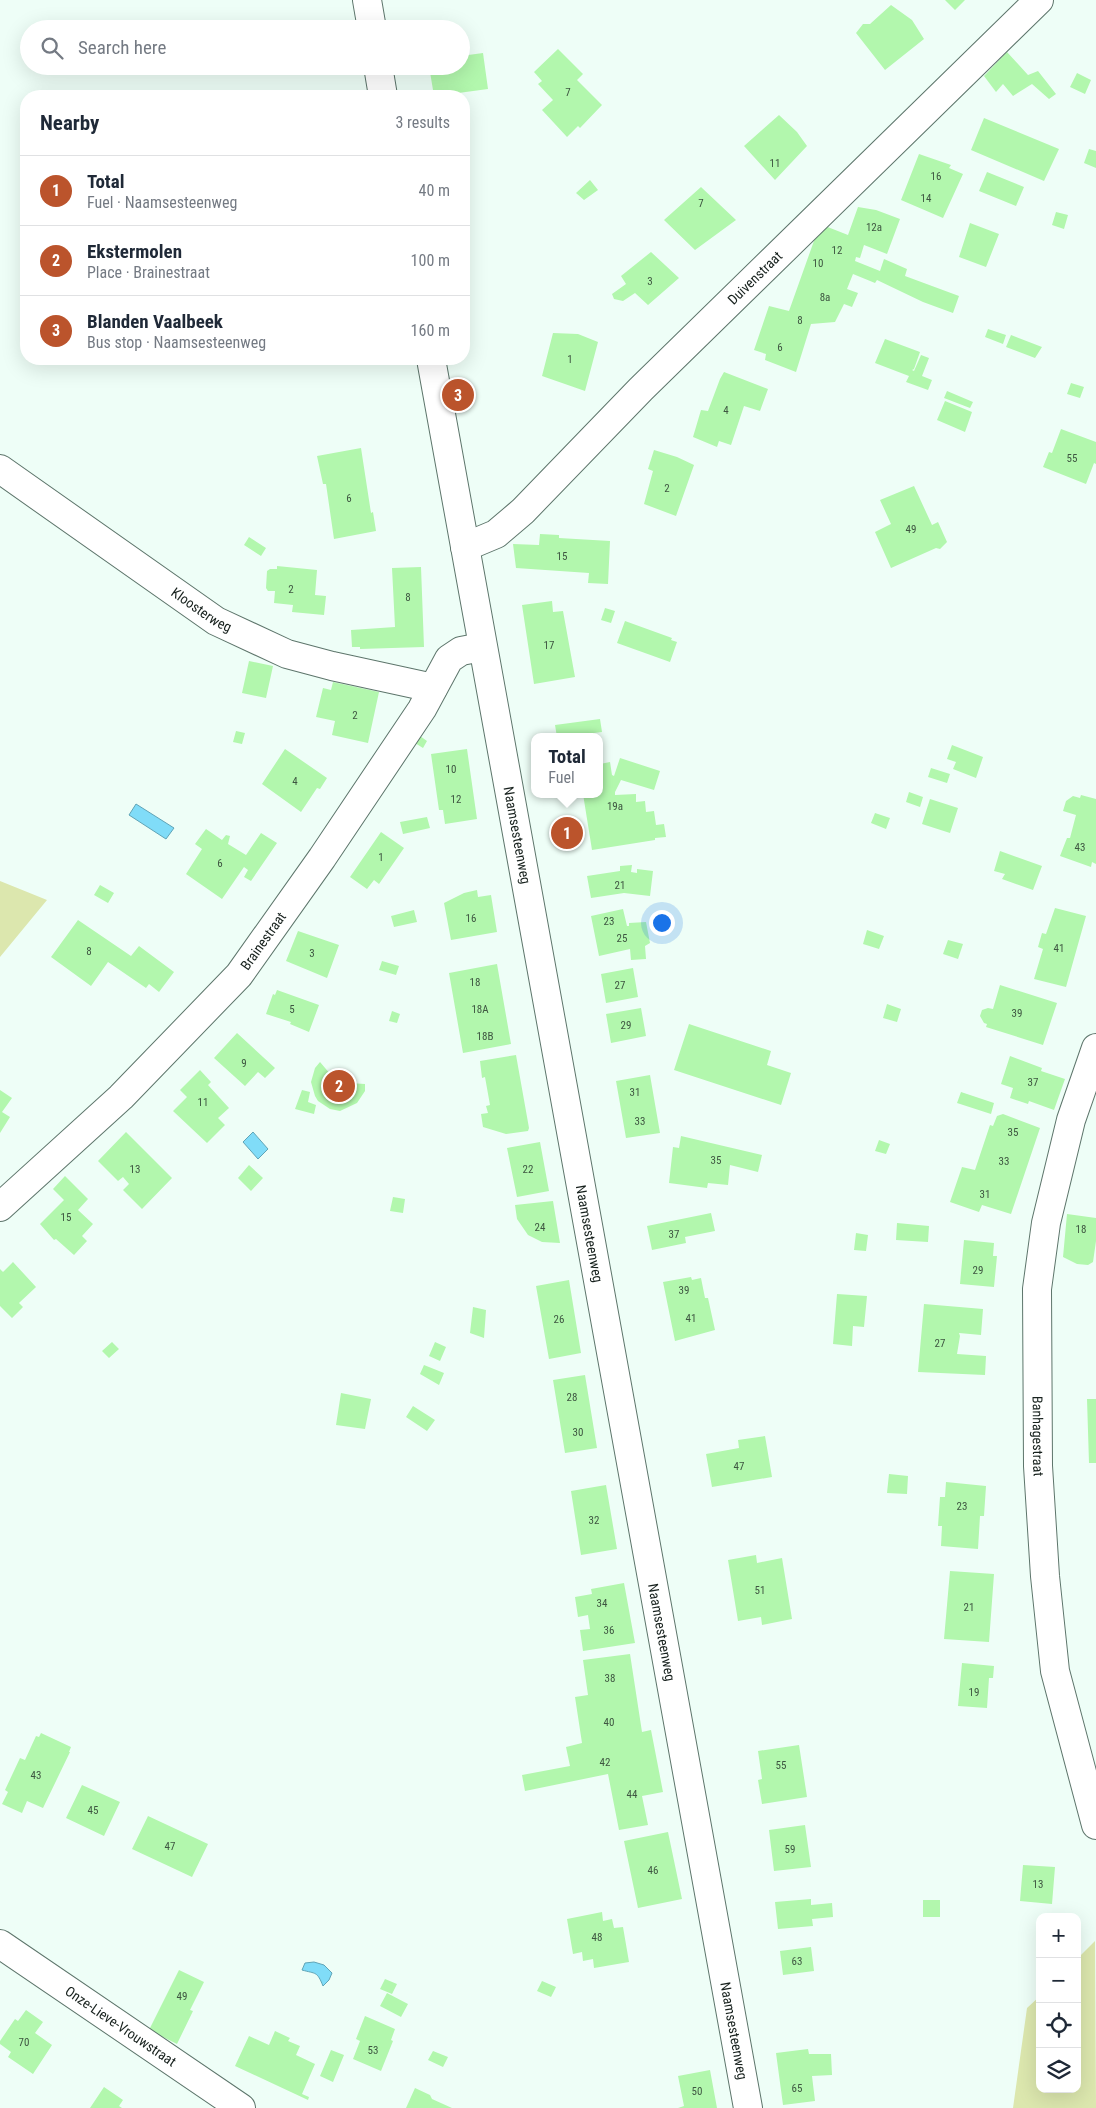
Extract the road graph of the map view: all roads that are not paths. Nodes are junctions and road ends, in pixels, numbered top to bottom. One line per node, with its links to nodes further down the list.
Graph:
1 (367, 0): 3 (street)
2 (1039, 0): 8 (street, Duivenstraat)
3 (370, 20)
4 (380, 75): 5 (street)
5 (382, 90)
6 (432, 365): 8 (street, Naamsesteenweg)
7 (0, 469): 10 (street, Kloosterweg)
8 (465, 547): 9 (street, Naamsesteenweg)
9 (482, 647): 10 (street, Brainestraat); 16 (street, Naamsesteenweg)
10 (433, 688): 12 (street, Brainestraat)
11 (1096, 1048): 13 (street, Banhagestraat)
12 (0, 1207)
13 (1096, 1826)
14 (0, 1944): 15 (street, Onze-Lieve-Vrouwstraat)
15 (241, 2108)
16 (748, 2108)

